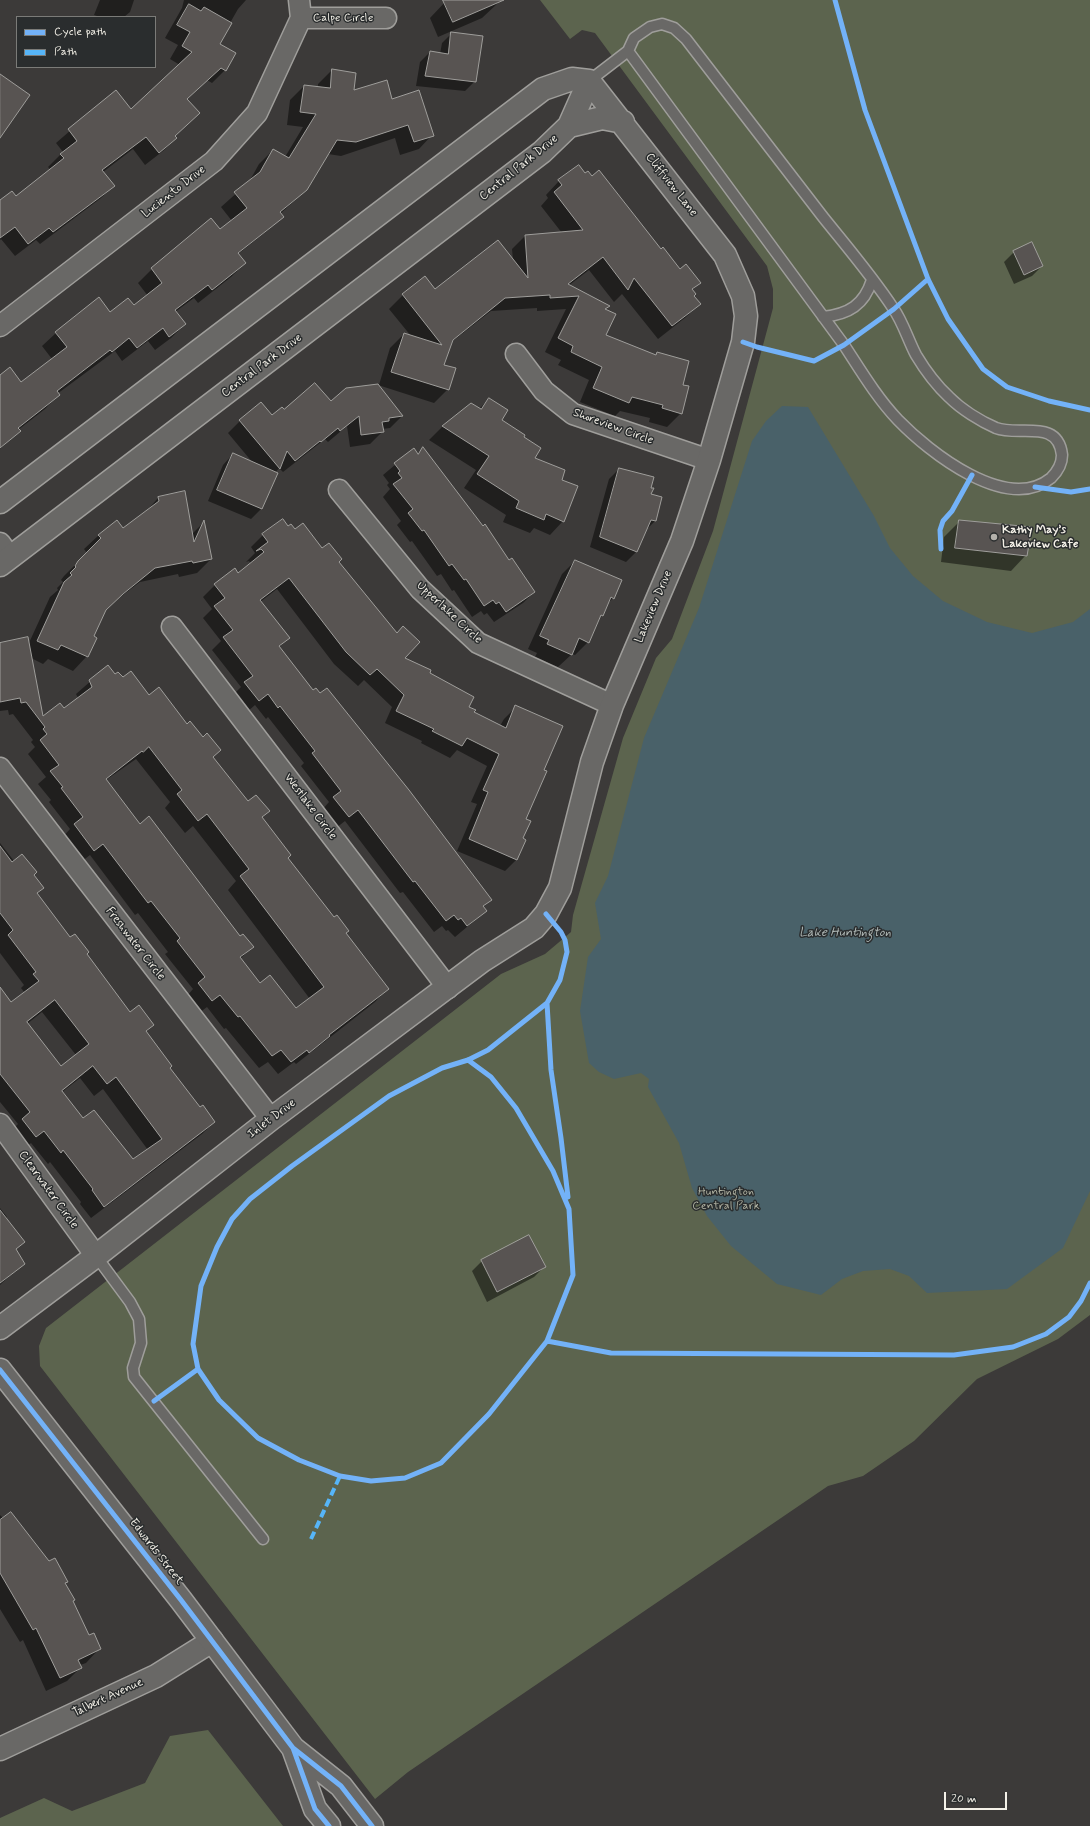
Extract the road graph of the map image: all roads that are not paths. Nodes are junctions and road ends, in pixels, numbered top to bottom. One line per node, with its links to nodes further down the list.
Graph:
1 (300, 9): 2 (street, Calpe Circle); 9 (street, Luciento Drive)
2 (386, 18)
3 (628, 51): 4 (lane); 7 (lane); 10 (lane)
4 (589, 81): 5 (street, Cliffview Lane); 6 (street, Central Park Drive); 14 (street)
5 (623, 122): 6 (street); 8 (street, Cliffview Lane)
6 (569, 126): 15 (street, Central Park Drive)
7 (872, 280): 10 (lane); 10 (lane)
8 (744, 296): 12 (street, Lakeview Drive)
9 (4, 315)
10 (823, 317)
11 (516, 354): 12 (street, Shoreview Circle)
12 (709, 460): 17 (street, Lakeview Drive)
13 (339, 490): 17 (street, Upperlake Circle)
14 (0, 502)
15 (4, 555)
16 (172, 627): 20 (street, Westlake Circle)
17 (612, 705): 19 (street, Lakeview Drive)
18 (0, 768): 21 (street, Freshwater Circle)
19 (546, 914): 20 (street, Inlet Drive)
20 (448, 988): 21 (street, Inlet Drive)
21 (271, 1119): 23 (street, Inlet Drive)
22 (0, 1124): 23 (street, Clearwater Circle)
23 (96, 1256): 24 (street, Inlet Drive); 26 (lane)
24 (0, 1328)
25 (0, 1370): 27 (street, Edwards Street)
26 (263, 1538)
27 (212, 1641): 28 (street, Edwards Street); 29 (street, Talbert Avenue)
28 (293, 1748): 30 (street, Edwards Street); 31 (street, Edwards Street)
29 (0, 1749)
30 (329, 1826)
31 (372, 1826)

